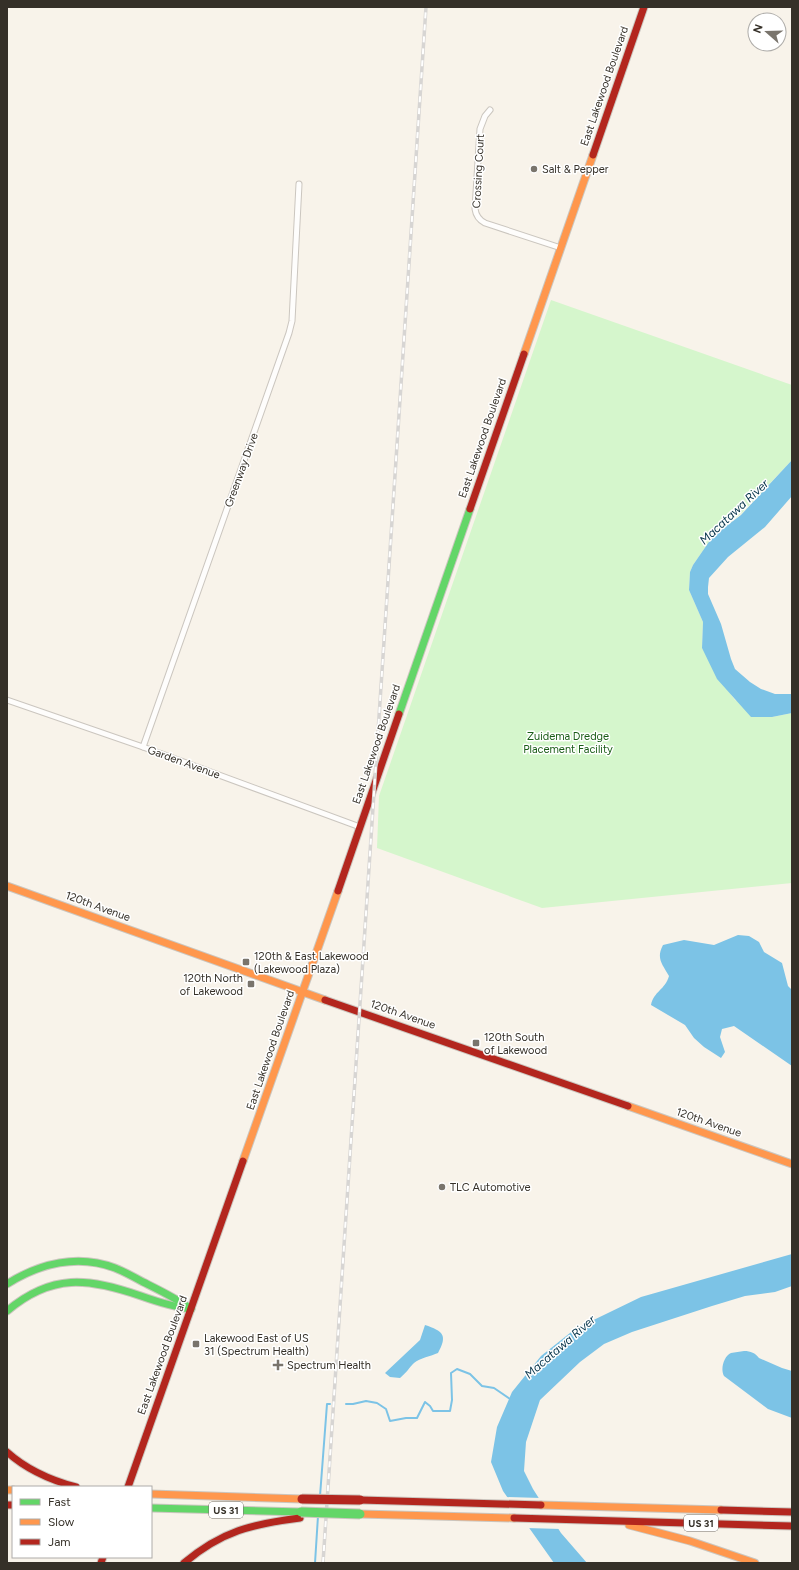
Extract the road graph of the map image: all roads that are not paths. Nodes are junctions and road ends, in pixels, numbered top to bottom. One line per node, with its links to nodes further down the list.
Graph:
1 (644, 7): 4 (main road, East Lakewood Boulevard)
2 (490, 110): 4 (street, Crossing Court)
3 (299, 184): 6 (street, Greenway Drive)
4 (561, 248): 7 (main road, East Lakewood Boulevard)
5 (7, 700): 6 (street, Garden Avenue)
6 (143, 747): 7 (street, Garden Avenue)
7 (360, 827): 9 (main road, East Lakewood Boulevard)
8 (7, 886): 9 (main road, 120th Avenue)
9 (303, 992): 10 (main road, 120th Avenue); 12 (main road, East Lakewood Boulevard)
10 (792, 1164)
11 (7, 1284): 12 (main road)
12 (191, 1309): 13 (main road); 16 (main road, East Lakewood Boulevard)
13 (7, 1311)
14 (7, 1452): 15 (main road)
15 (73, 1486)
16 (128, 1486)
17 (152, 1494): 19 (main road, US 31, bridge)
18 (152, 1508): 20 (main road, US 31)
19 (792, 1511)
20 (301, 1515): 21 (main road, US 31, bridge); 23 (main road)
21 (610, 1521): 22 (main road, US 31); 24 (main road)
22 (792, 1526)
23 (184, 1563)
24 (756, 1563)

